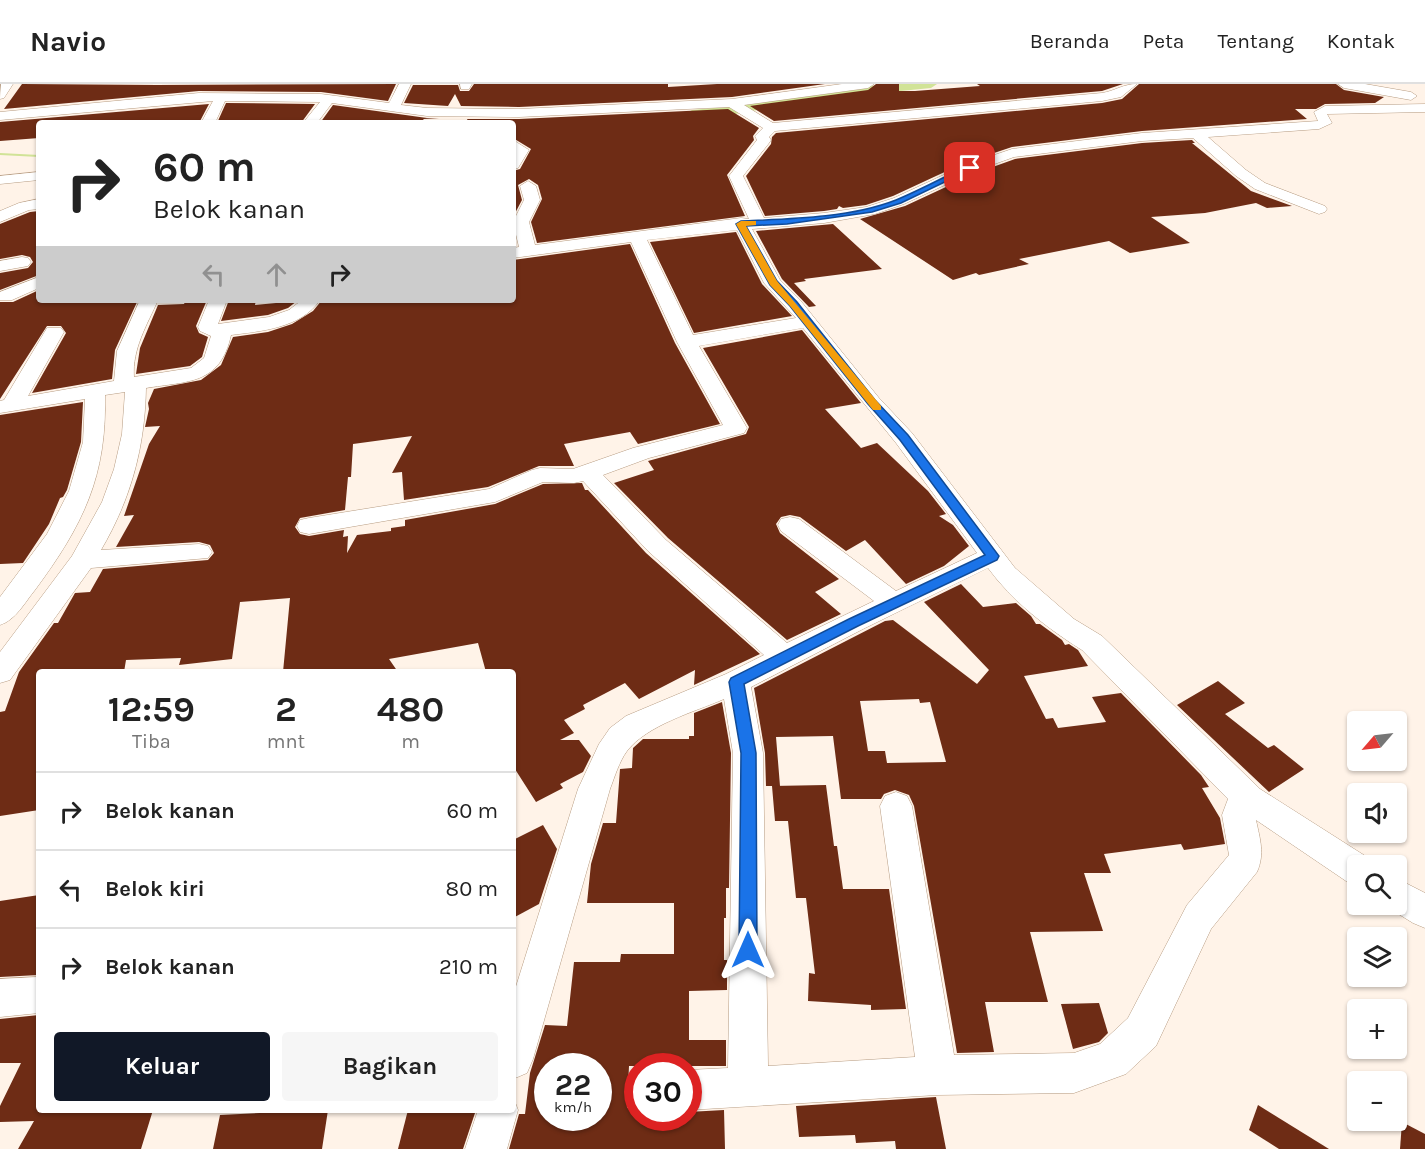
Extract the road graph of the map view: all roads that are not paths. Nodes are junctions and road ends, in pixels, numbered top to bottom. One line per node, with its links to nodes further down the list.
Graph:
1 (7, 84): 7 (street)
2 (405, 84): 12 (street)
3 (868, 84): 13 (street)
4 (1131, 84): 20 (street)
5 (1344, 84): 9 (street)
6 (202, 90): 8 (street); 15 (street)
7 (0, 95)
8 (221, 97): 10 (street); 18 (street)
9 (1425, 98)
10 (329, 99): 11 (street); 19 (street)
11 (363, 102): 12 (street); 17 (street)
12 (394, 107): 16 (street)
13 (741, 108): 16 (street); 20 (street)
14 (1425, 108): 21 (street)
15 (0, 116)
16 (484, 118)
17 (351, 119)
18 (210, 120)
19 (312, 120)
20 (771, 127): 29 (street)
21 (1196, 133): 27 (street); 29 (street)
22 (516, 147): 23 (street)
23 (519, 172): 31 (street)
24 (36, 176): 25 (street)
25 (0, 180)
26 (36, 204): 28 (street)
27 (1319, 209)
28 (0, 217)
29 (750, 223): 30 (street); 39 (street)
30 (638, 237): 31 (street); 42 (street)
31 (520, 252)
32 (22, 262): 33 (street)
33 (0, 266)
34 (36, 283): 35 (street)
35 (6, 296)
36 (148, 303): 43 (street)
37 (217, 303): 40 (street)
38 (308, 303): 40 (street)
39 (806, 322): 42 (street); 50 (street)
40 (222, 330): 43 (street)
41 (54, 332): 45 (street)
42 (687, 342): 46 (street)
43 (126, 385): 44 (street); 51 (street)
44 (97, 391): 45 (street); 53 (street)
45 (6, 406)
46 (588, 472): 48 (street); 54 (street)
47 (790, 525): 52 (street)
48 (309, 526)
49 (199, 552): 51 (street)
50 (993, 556): 52 (street); 57 (street)
51 (84, 561): 55 (street)
52 (894, 603): 54 (street)
53 (0, 615)
54 (785, 657): 56 (street)
55 (0, 672)
56 (736, 682): 64 (street); 66 (street)
57 (1250, 799): 59 (street); 65 (street)
58 (896, 806): 65 (street)
59 (1347, 863)
60 (1407, 901): 61 (street)
61 (1425, 912)
62 (36, 995): 63 (street)
63 (0, 998)
64 (516, 1049)
65 (937, 1075): 66 (street)
66 (748, 1087): 67 (street)
67 (702, 1089)
68 (497, 1113): 69 (street)
69 (486, 1149)

